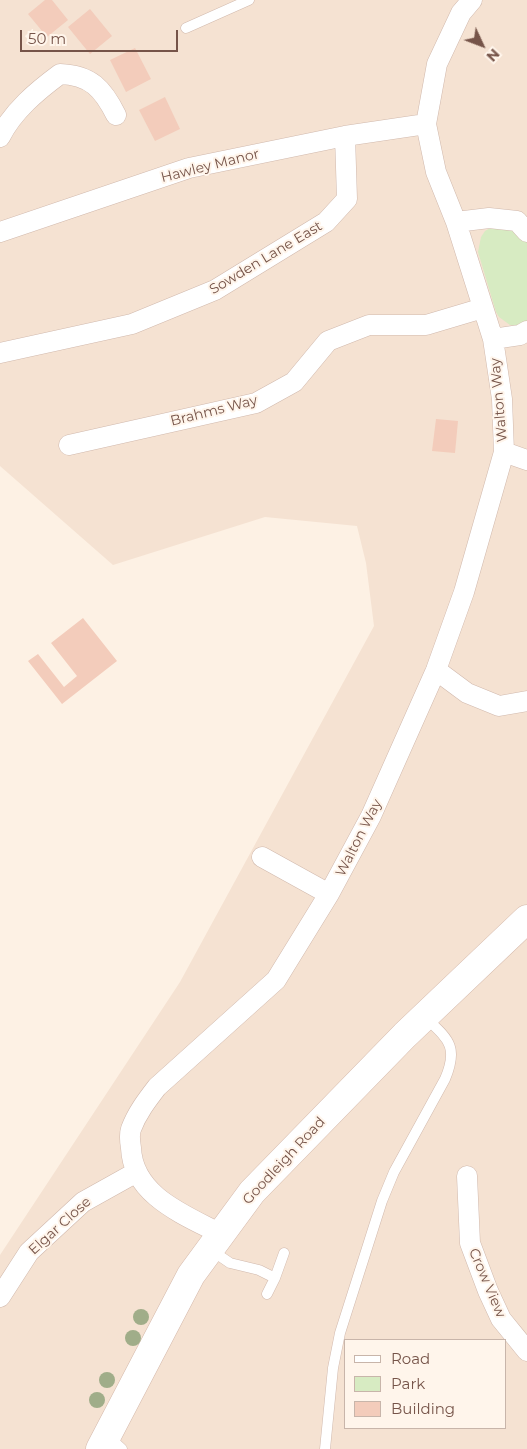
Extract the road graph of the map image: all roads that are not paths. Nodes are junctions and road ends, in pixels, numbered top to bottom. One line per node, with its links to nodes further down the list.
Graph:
1 (249, 0): 3 (lane)
2 (472, 0): 5 (street)
3 (186, 28)
4 (116, 115): 7 (street)
5 (426, 124): 6 (street, Hawley Manor); 8 (street, Walton Way)
6 (346, 136): 9 (street, Hawley Manor); 14 (street, Sowden Lane East)
7 (0, 137)
8 (456, 222): 10 (street); 11 (street, Walton Way)
9 (0, 232)
10 (527, 232)
11 (483, 308): 13 (street, Walton Way); 15 (street, Brahms Way)
12 (527, 331): 13 (street, Walton Way)
13 (493, 340): 16 (street, Walton Way)
14 (0, 353)
15 (69, 445)
16 (504, 452): 17 (street); 18 (street, Walton Way)
17 (527, 460)
18 (436, 670): 19 (street); 21 (street, Walton Way)
19 (527, 700)
20 (262, 857): 21 (street)
21 (329, 894): 24 (street, Walton Way)
22 (527, 918): 23 (street, Goodleigh Road)
23 (425, 1016): 26 (street, Goodleigh Road); 33 (lane)
24 (135, 1173): 26 (street); 30 (street, Elgar Close)
25 (467, 1176): 31 (street, Crow View)
26 (216, 1242): 28 (lane); 32 (street, Goodleigh Road)
27 (284, 1253): 28 (lane)
28 (275, 1278): 29 (lane)
29 (267, 1294)
30 (0, 1297)
31 (527, 1352)
32 (110, 1445)
33 (325, 1449)

